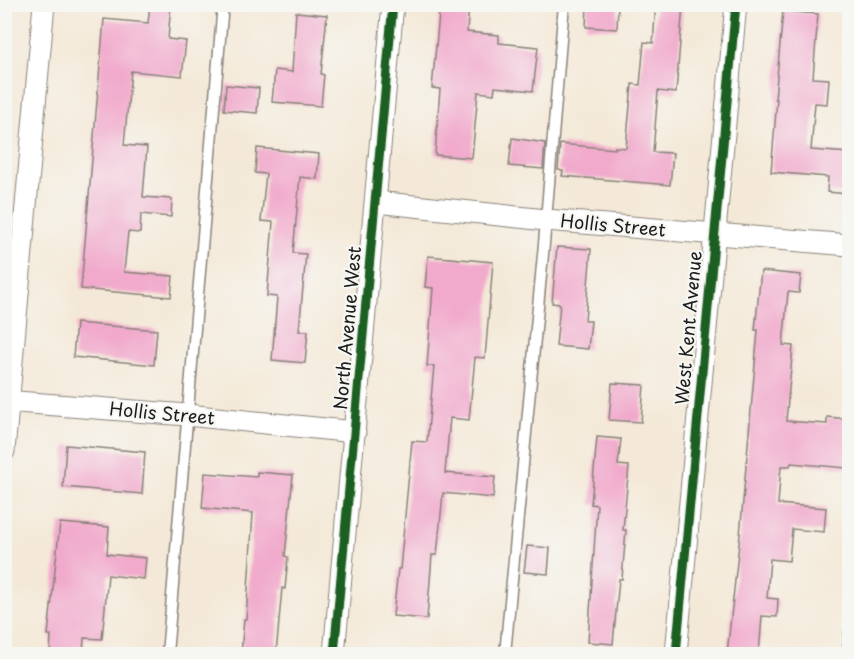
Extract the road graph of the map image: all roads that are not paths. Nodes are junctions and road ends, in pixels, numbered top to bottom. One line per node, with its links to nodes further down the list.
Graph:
1 (44, 4): 10 (street)
2 (223, 4): 11 (lane)
3 (393, 4): 6 (street, North Avenue West)
4 (564, 4): 7 (lane)
5 (736, 4): 8 (street, West Kent Avenue)
6 (376, 202): 7 (street, Hollis Street); 12 (street, North Avenue West)
7 (546, 220): 8 (street, Hollis Street); 17 (lane)
8 (714, 234): 9 (street, Hollis Street); 18 (street, West Kent Avenue)
9 (849, 244)
10 (7, 402): 11 (street, Hollis Street); 13 (street)
11 (188, 415): 12 (street, Hollis Street); 15 (lane)
12 (355, 432): 16 (street, North Avenue West)
13 (4, 451)
14 (849, 631): 19 (lane)
15 (167, 654)
16 (334, 654)
17 (505, 654)
18 (676, 654)
19 (848, 654)

